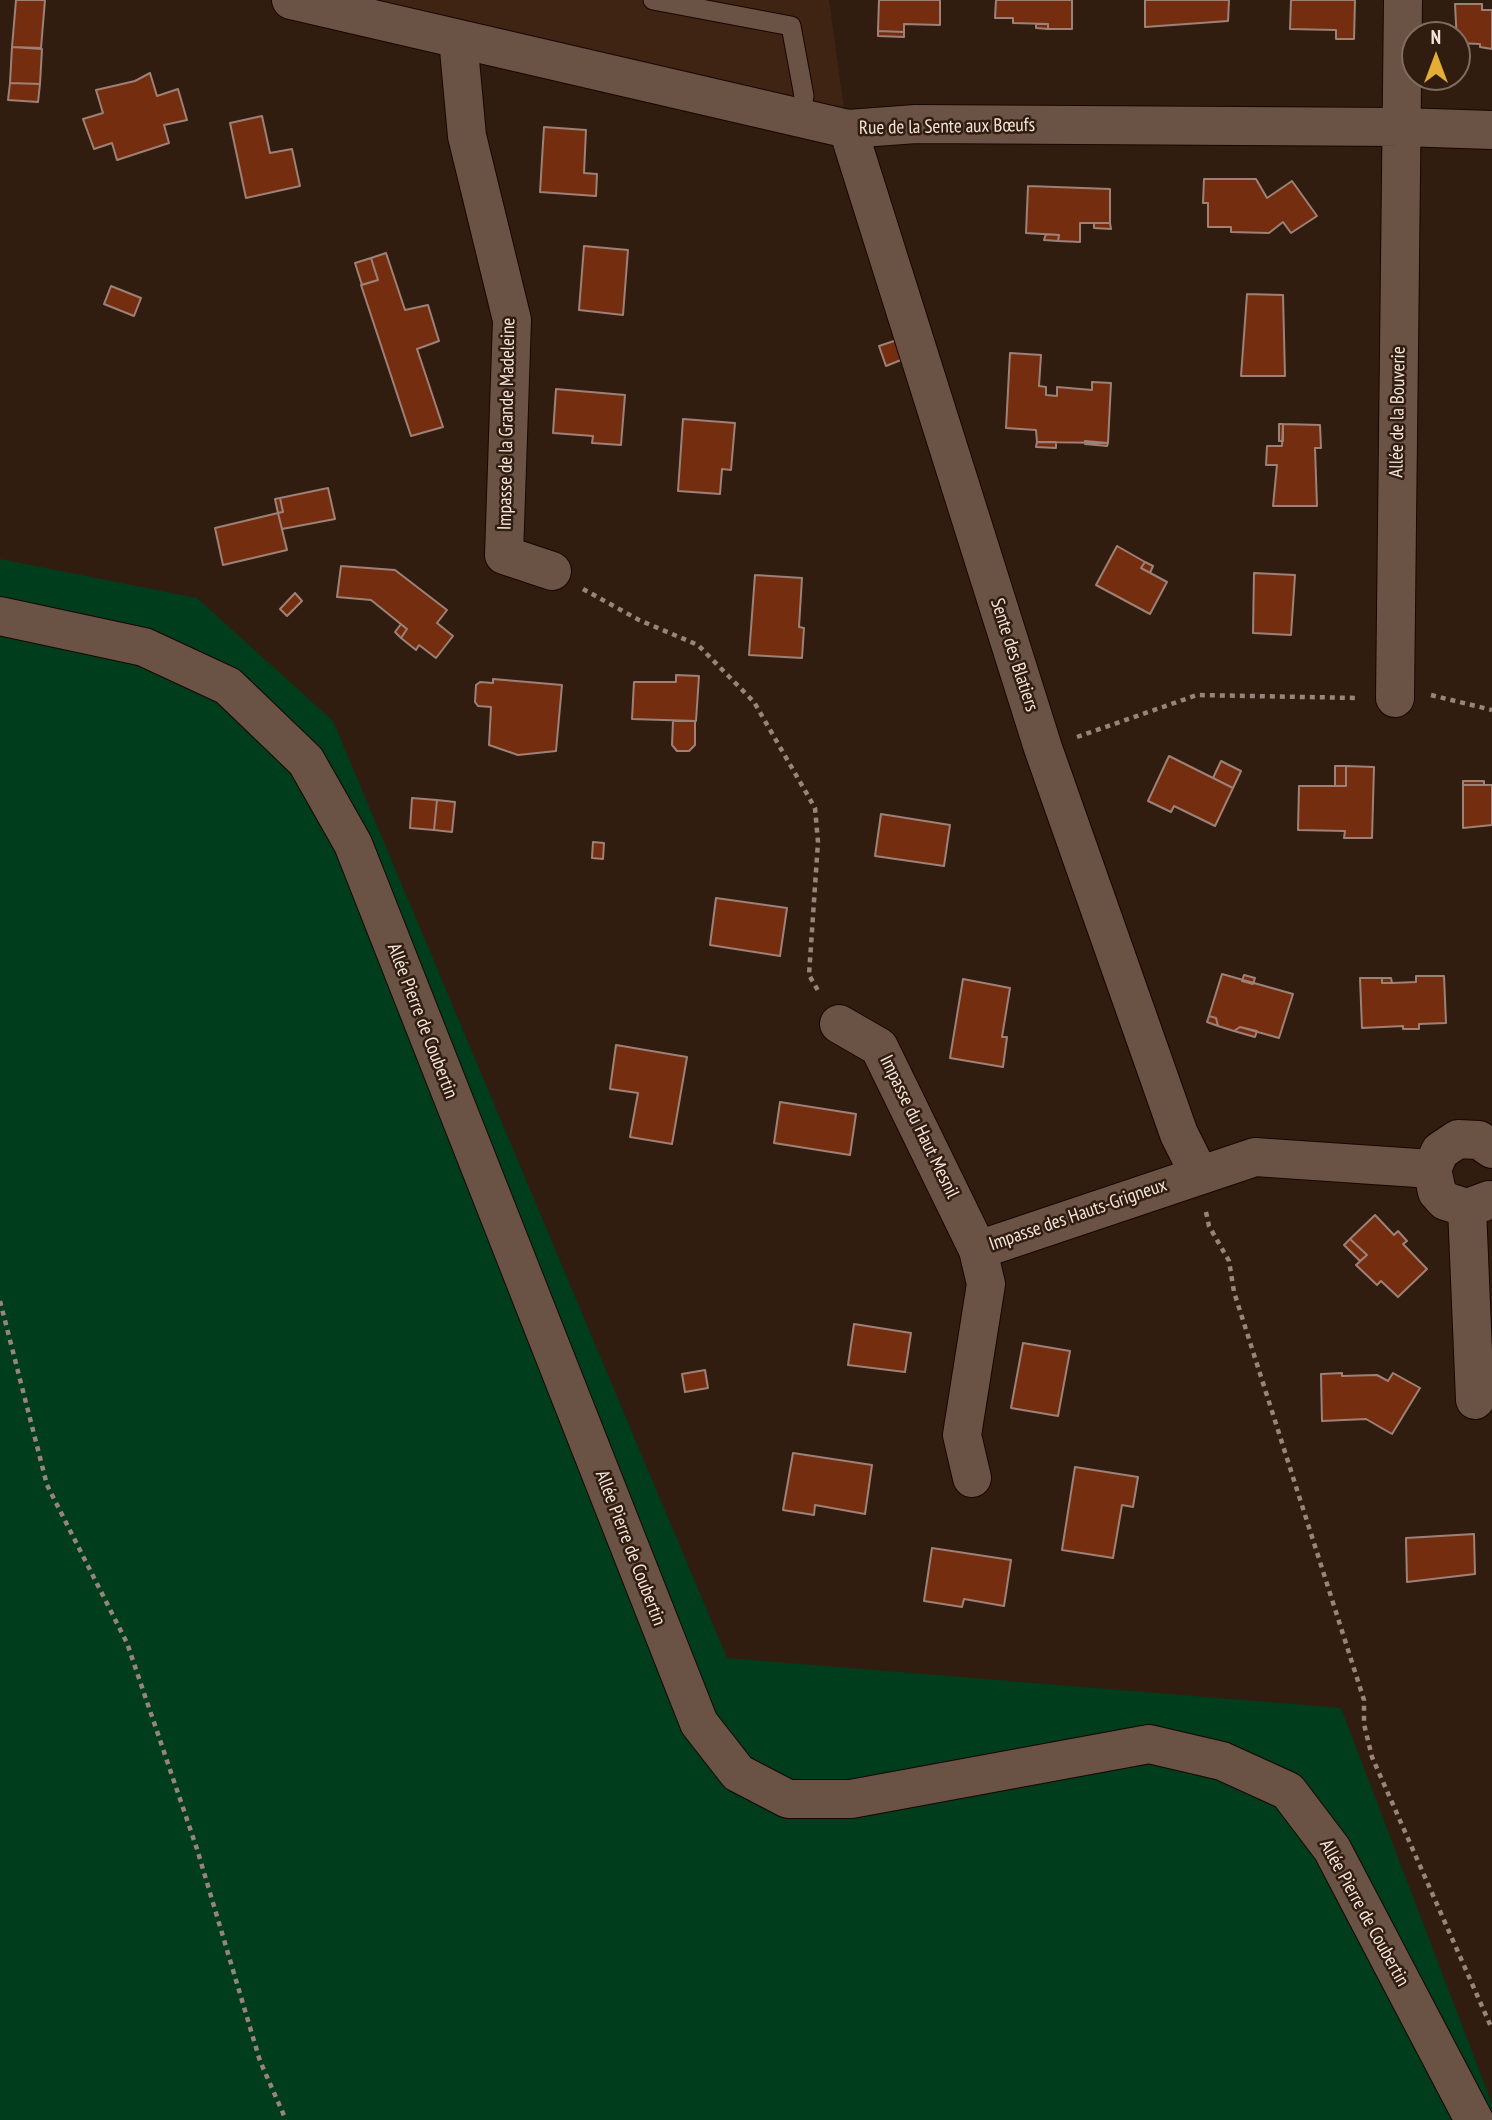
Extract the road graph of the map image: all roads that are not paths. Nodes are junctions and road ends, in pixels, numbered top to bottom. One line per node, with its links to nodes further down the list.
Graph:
1 (653, 0): 5 (lane)
2 (1403, 0): 6 (street, Allée de la Bouverie)
3 (303, 1): 4 (street, Rue de la Sente aux Bœufs)
4 (458, 38): 5 (street, Rue de la Sente aux Bœufs); 9 (street, Impasse de la Grande Madeleine)
5 (800, 118): 7 (street, Rue de la Sente aux Bœufs)
6 (1402, 127): 7 (street, Rue de la Sente aux Bœufs); 8 (street, Rue de la Sente aux Bœufs); 11 (street, Allée de la Bouverie)
7 (848, 129): 15 (street, Sente des Blatiers)
8 (1492, 130)
9 (552, 571)
10 (0, 616): 20 (street, Allée Pierre de Coubertin)
11 (1395, 698)
12 (839, 1024): 17 (street, Impasse du Haut Mesnil)
13 (1492, 1149): 14 (street)
14 (1432, 1170): 15 (street, Impasse des Hauts-Grigneux); 16 (street)
15 (1199, 1174): 17 (street, Impasse des Hauts-Grigneux)
16 (1480, 1203): 18 (street)
17 (978, 1250): 19 (street, Impasse des Hauts-Grigneux)
18 (1475, 1399)
19 (972, 1478)
20 (1474, 2120)

